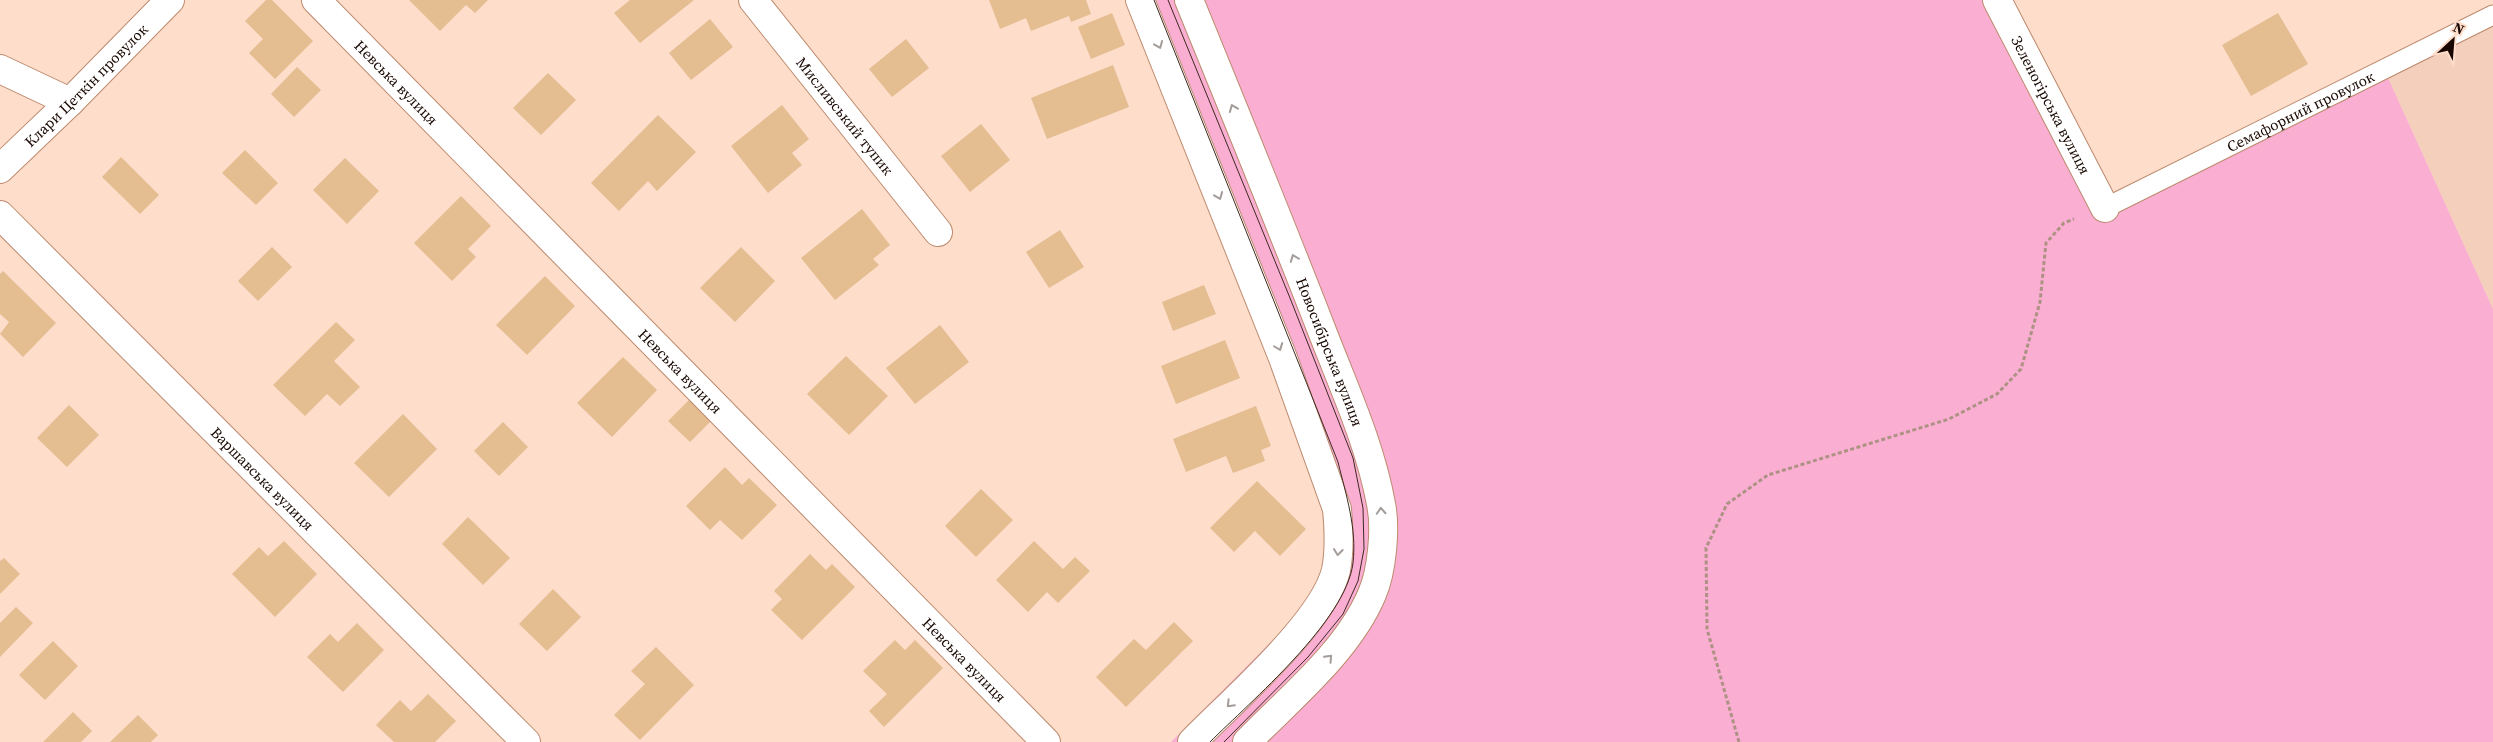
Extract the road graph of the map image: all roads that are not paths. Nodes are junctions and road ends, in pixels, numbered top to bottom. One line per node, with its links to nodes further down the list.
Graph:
1 (170, 0): 9 (street, Клари Цеткін провулок)
2 (316, 0): 15 (street, Невська вулиця)
3 (753, 0): 13 (street, Мисливський тупик)
4 (1140, 0): 16 (street, one-way to 16)
5 (1189, 0): 17 (street, Новосибірська вулиця, one-way to 5)
6 (1997, 0): 11 (street, Зеленогірська вулиця)
7 (2491, 21): 11 (lane, Семафорний провулок)
8 (0, 69): 9 (street)
9 (70, 102): 10 (street, Клари Цеткін провулок)
10 (0, 169)
11 (2105, 208)
12 (0, 215): 14 (street, Варшавська вулиця)
13 (938, 232)
14 (526, 742)
15 (1046, 742)
16 (1192, 742)
17 (1248, 742)

